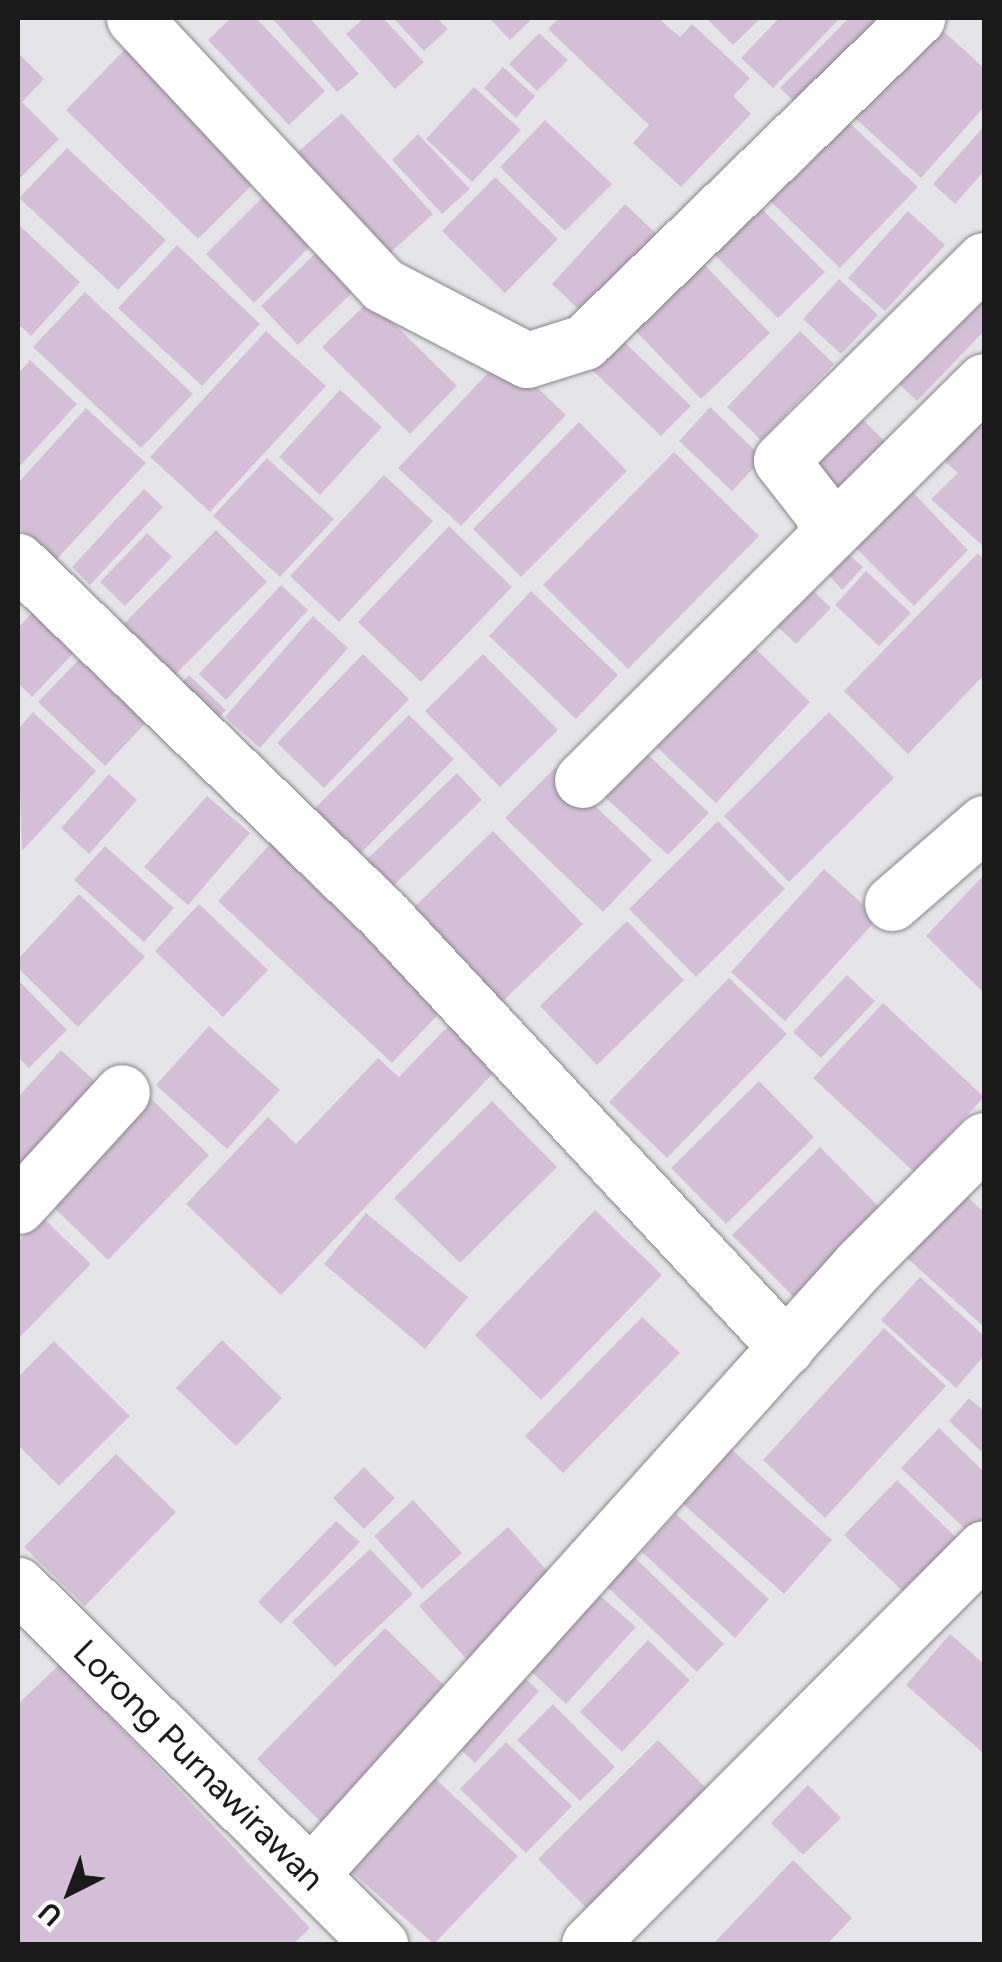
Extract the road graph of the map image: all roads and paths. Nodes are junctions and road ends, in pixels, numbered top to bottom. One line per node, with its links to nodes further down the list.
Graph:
1 (134, 18): 2 (street)
2 (917, 18)
3 (984, 260): 5 (street)
4 (984, 381): 5 (street)
5 (826, 534): 7 (street)
6 (18, 561): 13 (street)
7 (582, 780)
8 (984, 823): 9 (street)
9 (892, 904)
10 (122, 1092): 12 (street)
11 (984, 1140): 13 (street)
12 (18, 1206)
13 (786, 1347): 16 (street)
14 (984, 1548): 18 (street)
15 (18, 1585): 16 (street, Lorong Purnawirawan)
16 (310, 1875): 17 (street, Lorong Purnawirawan)
17 (380, 1944)
18 (589, 1944)

